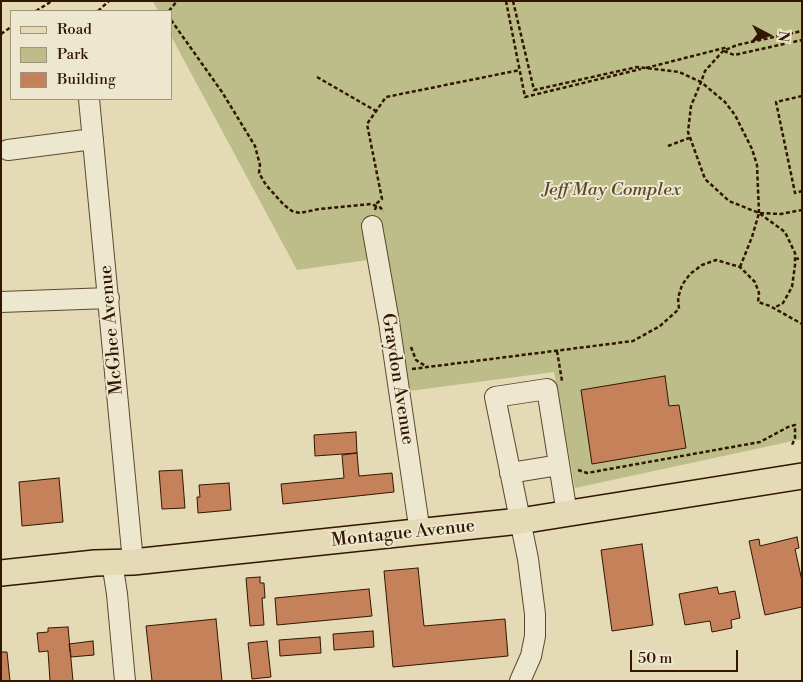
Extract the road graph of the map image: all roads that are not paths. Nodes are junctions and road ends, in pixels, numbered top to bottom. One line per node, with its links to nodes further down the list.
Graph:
1 (89, 100): 2 (street, McGhee Avenue)
2 (93, 139): 3 (street); 5 (street, McGhee Avenue)
3 (8, 150)
4 (377, 220): 12 (street, Graydon Avenue)
5 (109, 298): 6 (street); 13 (street, McGhee Avenue)
6 (1, 302)
7 (567, 465): 8 (street); 8 (street); 10 (street)
8 (510, 473): 11 (street)
9 (802, 476): 10 (main road, Montague Avenue)
10 (567, 514): 11 (main road, Montague Avenue)
11 (520, 521): 12 (main road, Montague Avenue); 16 (street)
12 (420, 533): 13 (main road, Montague Avenue)
13 (122, 562): 14 (main road, Montague Avenue); 15 (street, McGhee Avenue)
14 (1, 573)
15 (125, 681)
16 (520, 681)

